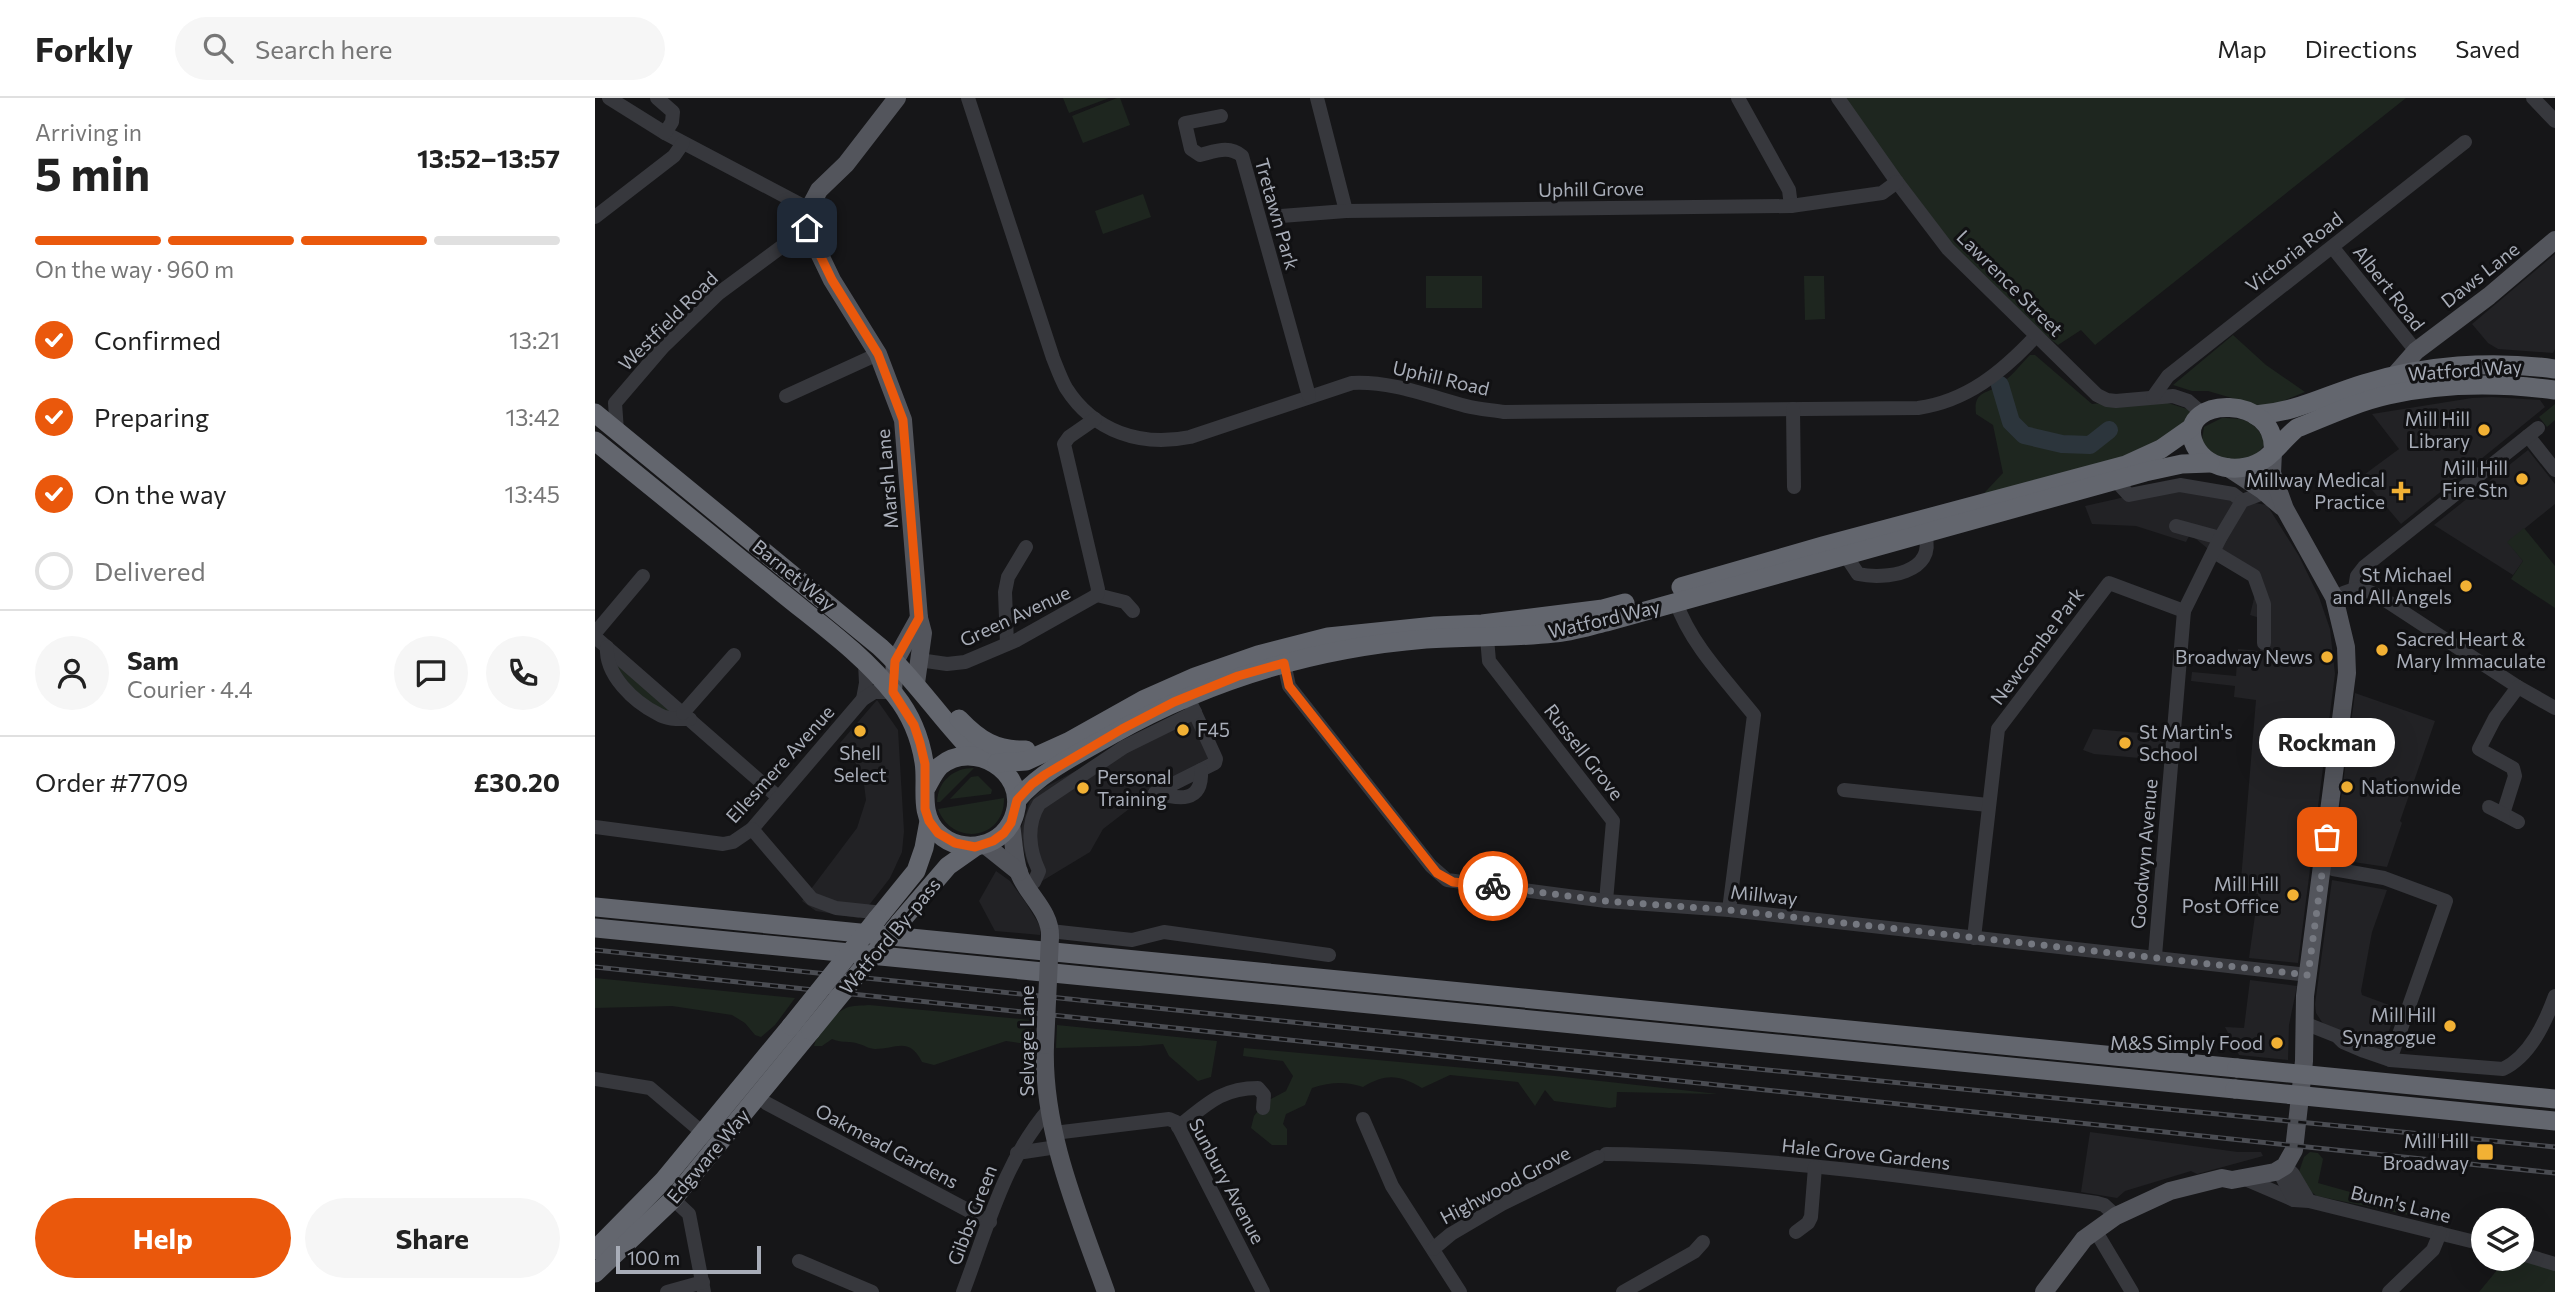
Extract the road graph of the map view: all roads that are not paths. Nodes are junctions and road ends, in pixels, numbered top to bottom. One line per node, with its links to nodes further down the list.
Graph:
1 (609, 98): 11 (street)
2 (657, 98): 11 (street)
3 (897, 98): 16 (main road)
4 (968, 98): 37 (street, Uphill Road)
5 (1317, 98): 17 (street)
6 (1738, 98): 15 (street)
7 (1838, 98): 14 (street, Lawrence Street)
8 (2533, 98): 10 (street)
9 (1221, 116): 32 (street, Tretawn Park)
10 (2555, 121)
11 (664, 134): 13 (street)
12 (2465, 142): 22 (street, Victoria Road)
13 (683, 144): 16 (street); 19 (street)
14 (1896, 182): 15 (street, Uphill Grove); 23 (street, Lawrence Street)
15 (1791, 206): 17 (street, Uphill Grove)
16 (809, 209): 20 (main road)
17 (1346, 211): 18 (street, Uphill Grove)
18 (1281, 216)
19 (595, 217)
20 (807, 228): 25 (main road, Marsh Lane); 39 (street, Westfield Road)
21 (2555, 240): 24 (main road, Daws Lane)
22 (2333, 248): 24 (street, Albert Road); 33 (street, Victoria Road)
23 (2035, 337): 33 (street, Lawrence Street); 34 (street, Uphill Road)
24 (2423, 346): 26 (main road); 28 (main road, Daws Lane)
25 (878, 354): 31 (street); 62 (main road, Marsh Lane)
26 (2433, 369): 27 (highway, Watford Way); 28 (highway, Watford Way); 29 (main road)
27 (2555, 369)
28 (2394, 376): 36 (highway, Watford Way)
29 (2418, 389): 30 (highway, Watford Way); 41 (highway, Watford Way)
30 (2555, 390)
31 (786, 396)
32 (1309, 396): 34 (street, Uphill Road); 37 (street, Uphill Road)
33 (2153, 397): 38 (street, Lawrence Street)
34 (1793, 409): 45 (street)
35 (595, 413): 39 (highway, Barnet Way)
36 (2255, 415): 38 (highway); 41 (highway)
37 (1095, 419): 57 (street, Green Avenue)
38 (2197, 421): 42 (highway); 79 (highway, Watford Way)
39 (617, 431): 69 (highway, Barnet Way)
40 (595, 441): 70 (highway, Barnet Way)
41 (2273, 452): 42 (highway); 48 (main road)
42 (2218, 465): 44 (highway, Watford Way); 46 (main road)
43 (2555, 470): 56 (street)
44 (2116, 481): 47 (street); 50 (highway, Watford Way)
45 (1794, 487)
46 (2262, 490): 47 (street); 48 (main road)
47 (2242, 500): 51 (street, Goodwyn Avenue)
48 (2285, 509): 58 (main road)
49 (2176, 526): 51 (street)
50 (1925, 535): 54 (highway, Watford Way); 54 (street)
51 (2220, 538): 53 (street, Goodwyn Avenue)
52 (1026, 547): 66 (street)
53 (2214, 552): 61 (street, Goodwyn Avenue); 65 (street)
54 (1846, 556): 59 (highway, Watford Way)
55 (643, 576): 63 (street)
56 (2355, 588): 58 (street); 73 (street)
57 (1097, 595): 60 (street); 66 (street, Green Avenue)
58 (2334, 597): 105 (main road)
59 (1676, 602): 64 (highway, Watford Way); 98 (street)
60 (1133, 611)
61 (2184, 611): 87 (street, Newcombe Park); 104 (street, Goodwyn Avenue)
62 (919, 618): 68 (main road, Marsh Lane); 69 (main road)
63 (595, 635): 78 (street)
64 (1487, 638): 71 (highway, Watford Way); 96 (street, Russell Grove)
65 (2264, 643)
66 (1007, 644): 68 (street, Green Avenue)
67 (734, 655): 78 (street)
68 (919, 660): 72 (main road, Marsh Lane)
69 (895, 661): 72 (highway, Barnet Way); 74 (main road)
70 (865, 663): 74 (highway, Barnet Way); 75 (street)
71 (1284, 663): 76 (highway, Watford Way); 96 (street, Millway)
72 (916, 683): 79 (highway); 80 (highway, Barnet Way)
73 (2518, 687): 77 (street); 89 (street)
74 (893, 692): 75 (street); 82 (highway, Barnet Way)
75 (863, 699): 85 (street, Ellesmere Avenue)
76 (1191, 705): 84 (street); 86 (highway, Watford Way); 95 (street)
77 (2555, 708)
78 (687, 716): 85 (street)
79 (1041, 754): 81 (highway, Watford Way)
80 (976, 755): 81 (highway); 82 (highway)
81 (997, 763): 86 (highway)
82 (926, 788): 88 (highway)
83 (1844, 790): 87 (street)
84 (1155, 793)
85 (778, 797): 92 (street, Ellesmere Avenue)
86 (1017, 800): 90 (highway)
87 (1988, 805): 102 (street, Newcombe Park)
88 (929, 821): 93 (highway); 99 (highway, Watford By-pass)
89 (2518, 822)
90 (1011, 823): 93 (highway); 95 (main road, Selvage Lane)
91 (595, 827): 92 (street, Ellesmere Avenue)
92 (752, 829): 99 (street)
93 (979, 846): 95 (main road, Selvage Lane); 99 (highway, Watford By-pass)
94 (2333, 869): 109 (street)
95 (1023, 879): 101 (main road, Selvage Lane)
96 (1606, 901): 98 (street, Millway)
97 (595, 907): 111 (highway, bridge)
98 (1729, 910): 102 (street, Millway)
99 (887, 918): 107 (highway, Watford By-pass, bridge); 118 (highway, bridge)
100 (595, 928): 116 (highway, bridge)
101 (1050, 934): 103 (street); 114 (main road, Selvage Lane, bridge)
102 (1974, 938): 104 (street, Millway)
103 (1329, 954)
104 (2155, 956): 105 (street, Millway)
105 (2308, 975): 108 (main road)
106 (2553, 1005): 109 (street)
107 (811, 1031): 119 (highway, Edgware Way)
108 (2303, 1037): 109 (street); 123 (main road)
109 (2390, 1060)
110 (595, 1079): 118 (street)
111 (2555, 1099)
112 (766, 1102): 130 (street, Oakmead Gardens)
113 (1263, 1108): 117 (street)
114 (1049, 1109): 120 (main road, Selvage Lane); 121 (street, Gibbs Green)
115 (1363, 1119): 136 (street)
116 (2555, 1121)
117 (1178, 1127): 120 (street, Sunbury Avenue); 147 (street, Sunbury Avenue)
118 (701, 1134): 119 (street); 137 (highway, Edgware Way)
119 (725, 1136): 127 (highway, Edgware Way)
120 (1056, 1140): 121 (street, Gibbs Green); 146 (main road, Selvage Lane)
121 (1017, 1153): 130 (street, Gibbs Green)
122 (1602, 1156): 124 (street, Hale Grove Gardens); 136 (street, Highwood Grove)
123 (2285, 1166): 125 (main road); 126 (main road); 128 (street)
124 (1815, 1167): 129 (street, Hale Grove Gardens); 132 (street)
125 (2222, 1178): 126 (main road); 129 (main road)
126 (2243, 1178): 128 (street, Bunn's Lane)
127 (673, 1199): 141 (highway, Edgware Way); 142 (street)
128 (2302, 1200): 133 (street, Bunn's Lane)
129 (2116, 1216): 131 (main road)
130 (990, 1222): 145 (street, Gibbs Green)
131 (2095, 1230): 150 (main road); 151 (street)
132 (1796, 1232)
133 (2440, 1233): 134 (street, Bunn's Lane); 152 (street)
134 (2471, 1241)
135 (1701, 1244): 149 (street)
136 (1433, 1249): 148 (street)
137 (595, 1250)
138 (2534, 1258): 140 (street)
139 (799, 1261): 144 (street)
140 (2555, 1264)
141 (595, 1273)
142 (703, 1287): 143 (street)
143 (667, 1292)
144 (872, 1292)
145 (963, 1292)
146 (1106, 1292)
147 (1263, 1292)
148 (1460, 1292)
149 (1623, 1292)
150 (2044, 1292)
151 (2132, 1292)
152 (2389, 1292)

